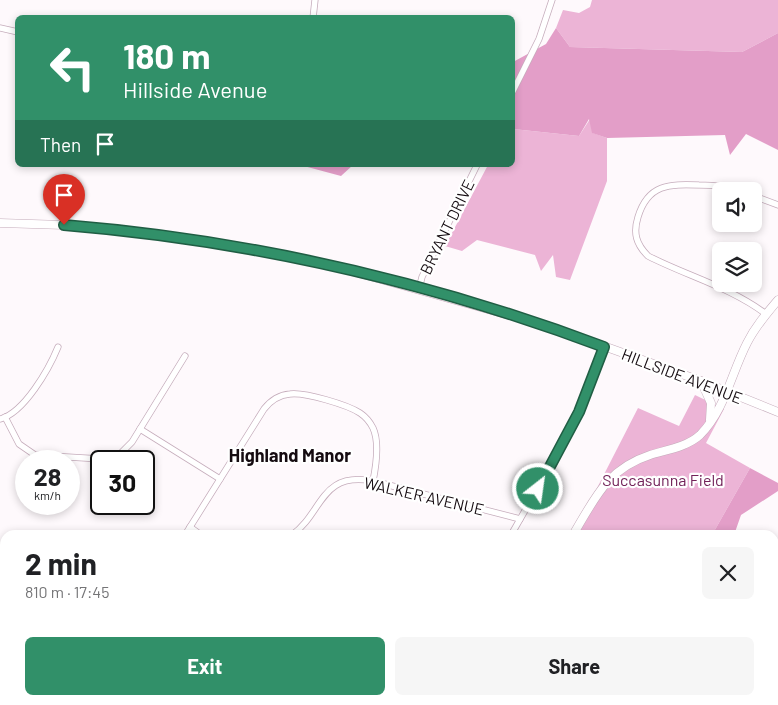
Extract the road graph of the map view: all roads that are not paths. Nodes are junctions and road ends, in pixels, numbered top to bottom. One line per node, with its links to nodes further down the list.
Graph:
1 (315, 0): 3 (street)
2 (552, 0): 6 (street)
3 (313, 15)
4 (0, 28): 5 (street)
5 (15, 31)
6 (515, 87)
7 (476, 167): 12 (street, BRYANT DRIVE)
8 (712, 186): 14 (street)
9 (762, 199): 10 (street)
10 (778, 205)
11 (0, 224): 12 (main road, HILLSIDE AVENUE)
12 (419, 289): 15 (main road, HILLSIDE AVENUE)
13 (778, 300): 14 (main road)
14 (766, 314): 19 (main road)
15 (604, 347): 18 (main road, HILLSIDE AVENUE); 26 (street)
16 (58, 348): 21 (street)
17 (186, 356): 23 (street)
18 (701, 381): 19 (main road, HILLSIDE AVENUE); 22 (main road)
19 (726, 392): 20 (main road, HILLSIDE AVENUE); 22 (main road)
20 (778, 412)
21 (2, 418): 23 (street)
22 (710, 422): 32 (main road)
23 (140, 429): 24 (street)
24 (220, 479): 25 (street); 27 (street)
25 (374, 481): 26 (street, WALKER AVENUE); 30 (street, WALKER AVENUE)
26 (520, 519): 31 (street)
27 (190, 527): 28 (street); 29 (street)
28 (188, 530)
29 (194, 530)
30 (298, 530)
31 (514, 530)
32 (576, 530)

